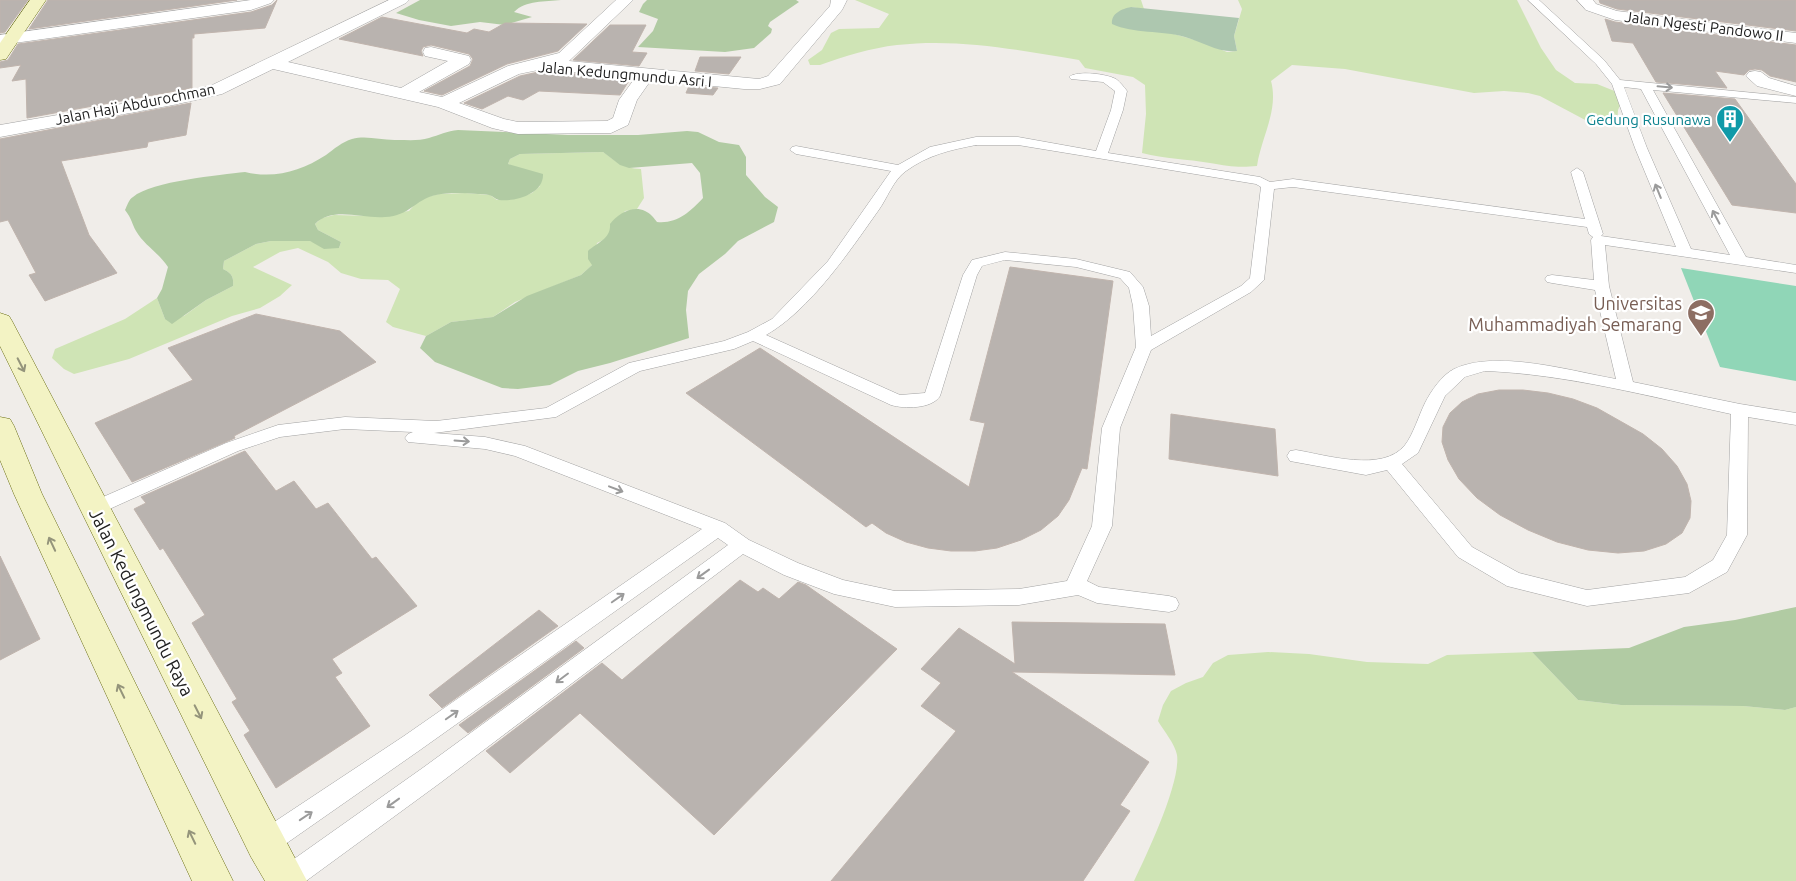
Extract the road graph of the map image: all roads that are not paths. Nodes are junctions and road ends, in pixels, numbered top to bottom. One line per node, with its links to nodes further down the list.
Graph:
1 (38, 0): 8 (main road)
2 (266, 0): 8 (street)
3 (401, 0): 12 (street, Jalan Haji Abdurochman)
4 (625, 0): 13 (street)
5 (1533, 0): 17 (lane)
6 (1585, 1): 9 (street, Jalan Ngesti Pandowo II)
7 (838, 3): 14 (street, Jalan Kedungmundu Asri I)
8 (8, 28): 11 (main road)
9 (1796, 38)
10 (431, 52): 20 (street)
11 (0, 55)
12 (271, 63): 20 (street); 23 (street, Jalan Haji Abdurochman)
13 (543, 64): 14 (street, Jalan Kedungmundu Asri I); 22 (street, Jalan Kedungmundu Asri I)
14 (646, 75): 22 (street)
15 (1755, 76): 19 (street)
16 (1074, 77): 25 (lane)
17 (1617, 83): 18 (lane); 31 (lane, one-way to 17)
18 (1645, 85): 21 (lane, one-way to 21); 32 (lane, one-way to 18)
19 (1796, 91)
20 (404, 93): 22 (street)
21 (1796, 100)
22 (444, 103)
23 (0, 131)
24 (796, 150): 26 (lane)
25 (1102, 156): 26 (lane); 28 (lane)
26 (900, 169): 37 (lane)
27 (1577, 172): 29 (lane)
28 (1268, 186): 29 (lane); 38 (lane)
29 (1593, 224): 30 (lane)
30 (1598, 240): 31 (lane); 35 (lane)
31 (1685, 252): 32 (lane)
32 (1740, 260): 33 (lane)
33 (1796, 268)
34 (1552, 278): 35 (lane)
35 (1602, 286): 39 (lane)
36 (0, 321): 45 (main road, Jalan Kedungmundu Raya, one-way to 45)
37 (754, 335): 38 (lane); 45 (lane)
38 (1144, 348): 48 (lane)
39 (1626, 386): 40 (lane); 44 (lane)
40 (1740, 410): 41 (lane); 44 (lane)
41 (1796, 419)
42 (0, 426): 52 (main road, one-way to 42)
43 (1296, 456): 44 (lane)
44 (1391, 463)
45 (97, 514): 46 (lane, one-way to 46); 50 (main road, Jalan Kedungmundu Raya, one-way to 50)
46 (718, 528): 47 (lane); 50 (lane, one-way to 46)
47 (742, 545): 48 (lane); 51 (lane, one-way to 51)
48 (1079, 587): 49 (lane)
49 (1169, 604)
50 (265, 843): 51 (main road, Jalan Kedungmundu Raya)
51 (287, 880)
52 (213, 881)

